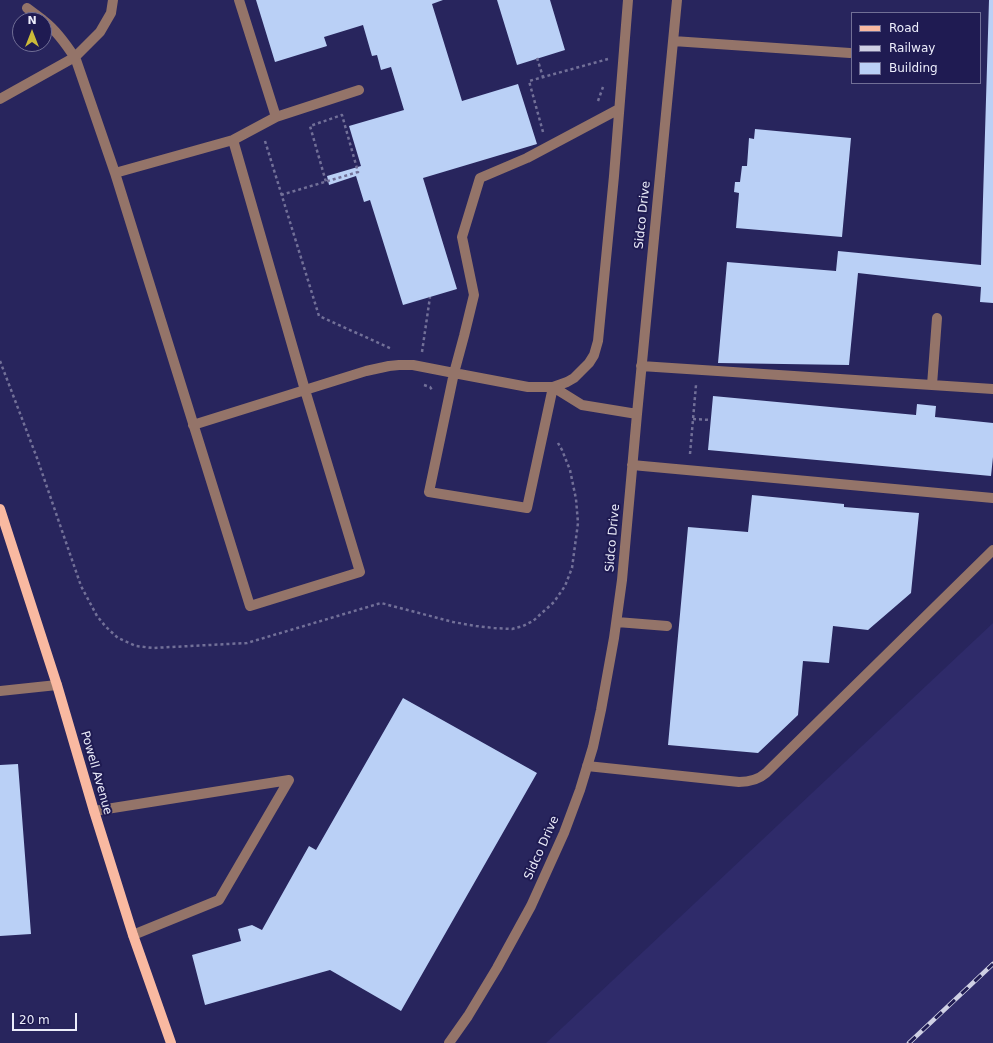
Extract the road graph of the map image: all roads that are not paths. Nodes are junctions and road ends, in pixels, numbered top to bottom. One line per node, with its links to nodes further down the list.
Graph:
1 (113, 0): 10 (street)
2 (239, 0): 14 (street)
3 (628, 0): 13 (street)
4 (677, 0): 8 (street, Sidco Drive)
5 (27, 8): 6 (street)
6 (33, 12)
7 (52, 28): 10 (street)
8 (673, 41): 9 (street); 18 (street, Sidco Drive)
9 (850, 53)
10 (75, 58): 12 (street); 16 (street)
11 (359, 90): 14 (street)
12 (0, 99)
13 (619, 109): 19 (street); 21 (street)
14 (276, 117): 15 (street)
15 (232, 140): 16 (street); 23 (street)
16 (115, 173): 25 (street)
17 (937, 318): 20 (street)
18 (641, 366): 20 (street); 24 (street, Sidco Drive)
19 (454, 373): 21 (street); 21 (street); 23 (street)
20 (932, 385): 22 (street)
21 (553, 387): 24 (street)
22 (993, 389)
23 (305, 390): 25 (street); 25 (street)
24 (637, 414): 26 (street, Sidco Drive)
25 (193, 425)
26 (632, 465): 27 (street); 30 (street, Sidco Drive)
27 (993, 498)
28 (0, 508): 32 (main road, Powell Avenue)
29 (993, 550): 34 (street)
30 (617, 622): 31 (street); 34 (street, Sidco Drive)
31 (667, 626)
32 (57, 685): 33 (street); 35 (main road, Powell Avenue)
33 (0, 691)
34 (587, 766): 40 (street, Sidco Drive)
35 (94, 811): 36 (main road, Powell Avenue); 36 (street)
36 (133, 935): 37 (main road, Powell Avenue)
37 (158, 1007): 38 (street); 39 (main road, Powell Avenue)
38 (167, 1043)
39 (171, 1043)
40 (449, 1043)

